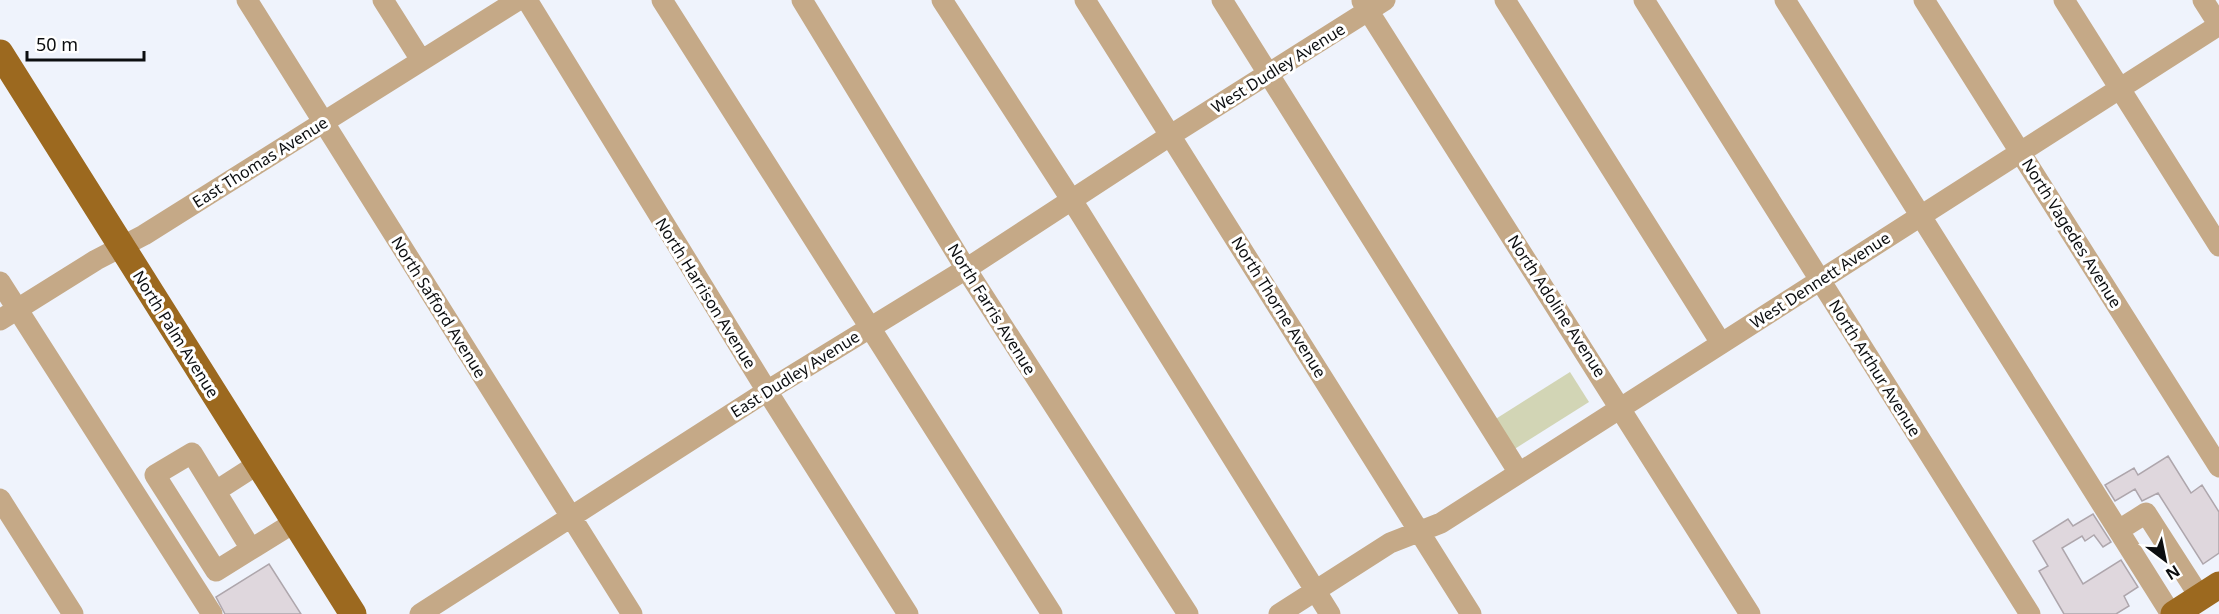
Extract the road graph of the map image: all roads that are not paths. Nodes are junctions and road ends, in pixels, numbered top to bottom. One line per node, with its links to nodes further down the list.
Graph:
1 (247, 0): 22 (street, North Safford Avenue)
2 (383, 0): 19 (street)
3 (518, 0): 19 (street, East Thomas Avenue)
4 (526, 0): 35 (street, North Harrison Avenue)
5 (662, 0): 33 (street)
6 (802, 0): 29 (street, North Farris Avenue)
7 (942, 0): 25 (street)
8 (1085, 0): 23 (street, North Thorne Avenue)
9 (1222, 0): 20 (street)
10 (1505, 0): 34 (street)
11 (1644, 0): 30 (street, North Arthur Avenue)
12 (1785, 0): 26 (street)
13 (1924, 0): 24 (street, North Vagedes Avenue)
14 (2064, 0): 21 (street)
15 (2203, 0): 17 (street)
16 (1371, 4): 20 (street, West Dudley Avenue); 36 (street, North Adoline Avenue)
17 (2219, 25): 21 (street, West Dennett Avenue)
18 (0, 53): 28 (main road, North Palm Avenue)
19 (421, 60): 22 (street, East Thomas Avenue)
20 (1269, 74): 23 (street, West Dudley Avenue); 39 (street)
21 (2120, 88): 24 (street, West Dennett Avenue); 27 (street)
22 (323, 122): 28 (street, East Thomas Avenue); 42 (street, North Safford Avenue)
23 (1171, 135): 25 (street, East Dudley Avenue); 45 (street, North Thorne Avenue)
24 (2021, 151): 26 (street, West Dennett Avenue); 38 (street, North Vagedes Avenue)
25 (1070, 201): 29 (street, East Dudley Avenue); 49 (street)
26 (1921, 215): 30 (street, West Dennett Avenue); 44 (street)
27 (2219, 246)
28 (121, 247): 32 (street, East Thomas Avenue); 37 (main road, North Palm Avenue)
29 (966, 269): 33 (street, East Dudley Avenue); 58 (street, North Farris Avenue)
30 (1820, 280): 34 (street, West Dennett Avenue); 63 (street, North Arthur Avenue)
31 (0, 282): 32 (street)
32 (9, 315): 48 (street)
33 (869, 328): 35 (street, East Dudley Avenue); 57 (street)
34 (1721, 344): 36 (street, West Dennett Avenue)
35 (767, 391): 42 (street, East Dudley Avenue); 56 (street, North Harrison Avenue)
36 (1621, 407): 39 (street, West Dennett Avenue); 62 (street, North Adoline Avenue)
37 (258, 464): 40 (street); 43 (main road, North Palm Avenue)
38 (2219, 467)
39 (1519, 473): 45 (street, West Dennett Avenue)
40 (216, 490): 46 (street); 47 (street)
41 (0, 499): 51 (street)
42 (571, 516): 54 (street, East Dudley Avenue); 55 (street, North Safford Avenue)
43 (295, 522): 46 (street); 53 (main road, North Palm Avenue)
44 (2119, 530): 50 (street); 64 (street)
45 (1419, 532): 49 (street, West Dennett Avenue); 61 (street, North Thorne Avenue)
46 (251, 549): 47 (street)
47 (216, 571): 48 (street)
48 (196, 590): 52 (street)
49 (1315, 591): 59 (street, West Dennett Avenue); 60 (street)
50 (2210, 591): 64 (main road)
51 (73, 614)
52 (212, 614)
53 (353, 614)
54 (420, 614)
55 (632, 614)
56 (908, 614)
57 (1052, 614)
58 (1188, 614)
59 (1279, 614)
60 (1330, 614)
61 (1471, 614)
62 (1750, 614)
63 (2030, 614)
64 (2173, 614)

